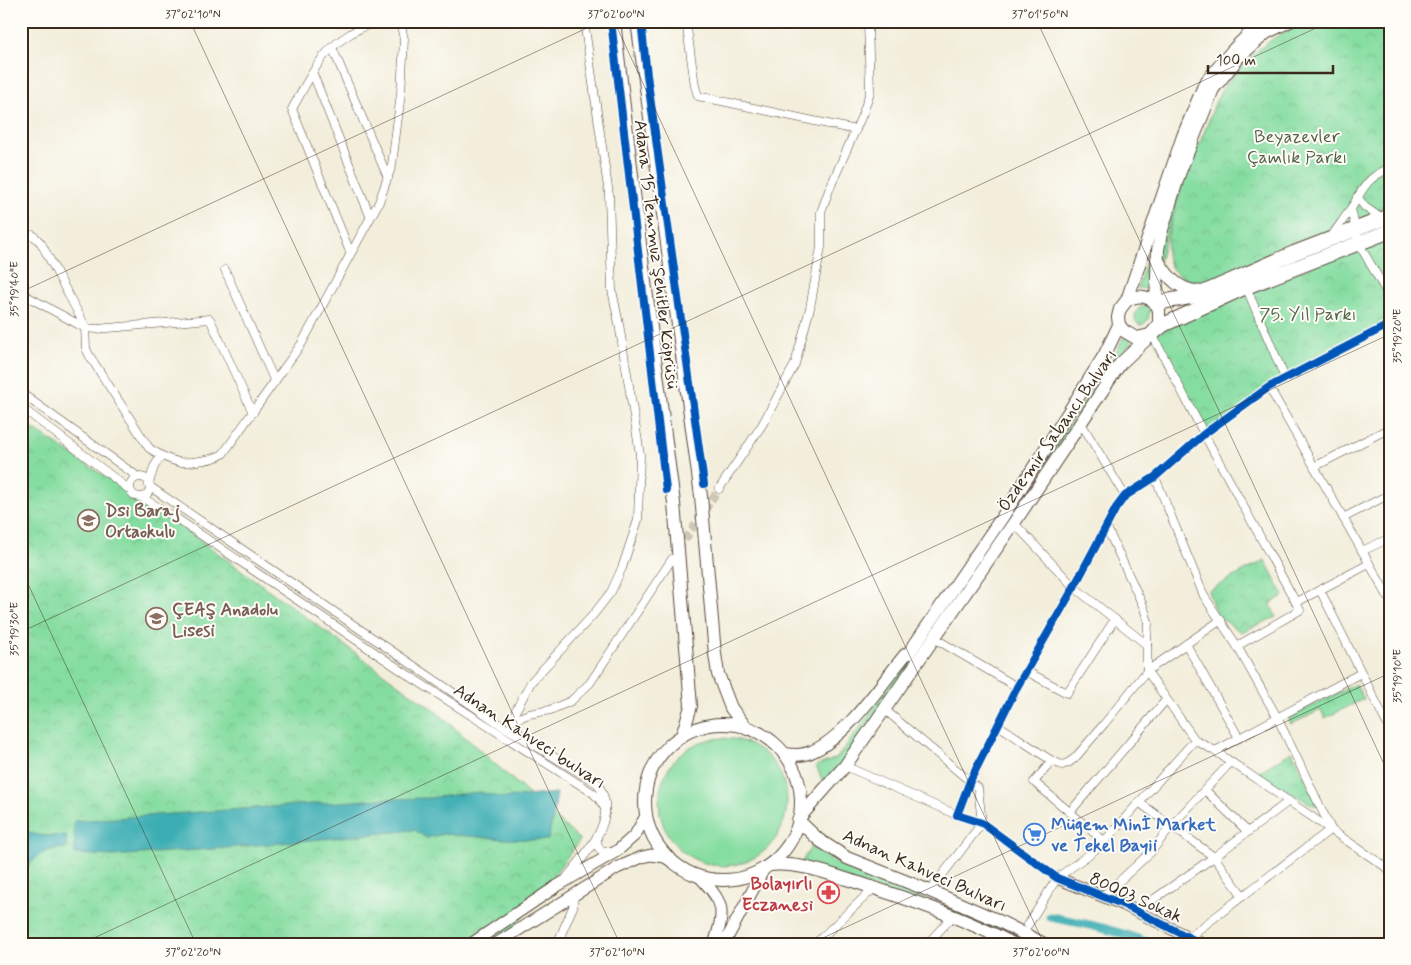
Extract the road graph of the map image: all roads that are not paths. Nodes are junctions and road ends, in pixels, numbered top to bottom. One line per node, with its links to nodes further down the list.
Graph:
1 (378, 21): 10 (street)
2 (395, 21): 14 (street)
3 (584, 21): 81 (street)
4 (614, 21): 86 (main road, Adana 15 Temmuz Şehitler Köprüsü)
5 (637, 21): 85 (main road, Adana 15 Temmuz Şehitler Köprüsü)
6 (686, 21): 12 (street)
7 (868, 21): 12 (street)
8 (1290, 21): 25 (main road, Özdemir Sabancı Bulvarı)
9 (1263, 23): 31 (main road, Özdemir Sabancı Bulvarı)
10 (332, 47): 11 (street); 14 (street)
11 (313, 74): 17 (street); 24 (street)
12 (856, 130): 52 (street)
13 (1390, 168): 15 (street)
14 (388, 178): 17 (street)
15 (1357, 196): 16 (street); 18 (street)
16 (1351, 209): 19 (street); 22 (street)
17 (370, 216): 24 (street)
18 (1386, 218): 19 (highway)
19 (1356, 229): 22 (highway); 23 (street)
20 (1390, 232): 23 (highway)
21 (21, 238): 35 (street)
22 (1329, 239): 28 (highway)
23 (1359, 244): 27 (highway); 30 (street)
24 (350, 252): 38 (street)
25 (1158, 259): 28 (main road); 32 (main road, Özdemir Sabancı Bulvarı)
26 (225, 270): 38 (street)
27 (1246, 287): 36 (highway); 37 (street)
28 (1205, 292): 32 (highway)
29 (21, 293): 35 (street)
30 (1390, 298)
31 (1127, 300): 32 (main road); 34 (main road, Özdemir Sabancı Bulvarı)
32 (1156, 303): 36 (main road, Özdemir Sabancı Bulvarı)
33 (1390, 324): 37 (street)
34 (1119, 325): 36 (main road); 90 (main road, Özdemir Sabancı Bulvarı)
35 (85, 328): 42 (street); 46 (street)
36 (1152, 334): 43 (main road, Özdemir Sabancı Bulvarı); 45 (street)
37 (1285, 378): 39 (street)
38 (275, 382): 42 (street)
39 (1268, 387): 45 (street); 48 (street)
40 (21, 393): 49 (street)
41 (21, 407): 53 (street)
42 (254, 413): 46 (street)
43 (1081, 422): 54 (street); 58 (main road, Özdemir Sabancı Bulvarı)
44 (1390, 428): 48 (street)
45 (1204, 434): 50 (street); 67 (street)
46 (161, 456): 47 (street)
47 (154, 467): 49 (street); 51 (street)
48 (1314, 467): 57 (street)
49 (140, 477): 51 (street); 53 (street)
50 (1155, 477): 54 (street); 69 (street)
51 (149, 484): 55 (street); 82 (street, Adnan Kahveci bulvarı)
52 (719, 489)
53 (130, 490): 55 (street)
54 (1125, 496): 59 (street)
55 (141, 497): 98 (street, Adnan Kahveci bulvarı)
56 (1382, 498): 57 (street)
57 (1343, 518): 61 (street)
58 (1014, 523): 64 (street); 70 (main road, Özdemir Sabancı Bulvarı)
59 (1106, 526): 64 (street); 71 (street)
60 (1390, 538): 61 (street)
61 (1362, 552): 63 (street)
62 (672, 560): 81 (street)
63 (1369, 564): 65 (street); 66 (street)
64 (1074, 587): 68 (street); 74 (street)
65 (1320, 590): 67 (street); 76 (street)
66 (1390, 600)
67 (1297, 602): 73 (street)
68 (1115, 619): 71 (street); 74 (street)
69 (1221, 620): 72 (street); 73 (street)
70 (934, 638): 77 (street); 79 (main road, Özdemir Sabancı Bulvarı)
71 (1147, 644): 75 (street)
72 (1186, 644): 75 (street); 87 (street)
73 (1237, 646): 80 (street)
74 (1026, 671): 77 (street)
75 (1147, 671): 78 (street); 91 (street)
76 (1361, 673): 80 (street); 84 (street)
77 (1017, 687): 83 (street)
78 (1166, 700): 88 (street); 99 (street)
79 (884, 709): 93 (main road, Özdemir Sabancı Bulvarı); 94 (street)
80 (1277, 717): 87 (street); 105 (street)
81 (513, 720): 82 (street)
82 (501, 724): 98 (street, Adnan Kahveci bulvarı)
83 (998, 725): 91 (street); 94 (street)
84 (1389, 728)
85 (747, 729): 86 (main road); 90 (main road)
86 (682, 736): 101 (main road)
87 (1239, 738): 89 (street)
88 (1195, 740): 89 (street); 97 (street)
89 (1215, 751): 92 (street)
90 (784, 754): 102 (main road)
91 (1052, 761): 99 (street)
92 (1230, 763): 95 (street); 96 (street)
93 (845, 766): 100 (street); 102 (main road, Özdemir Sabancı Bulvarı)
94 (970, 781): 100 (street); 103 (street)
95 (1205, 790): 104 (street); 106 (street)
96 (1289, 801): 105 (street); 106 (street)
97 (1140, 803): 104 (street); 108 (street)
98 (604, 808): 107 (street)
99 (1070, 812): 108 (street)
100 (957, 815): 103 (street)
101 (646, 816): 109 (street); 111 (main road)
102 (799, 819): 112 (main road); 118 (main road, Adnan Kahveci Bulvarı)
103 (982, 823): 115 (street); 118 (street)
104 (1171, 826): 110 (street); 121 (street)
105 (1331, 829): 113 (street); 120 (street)
106 (1248, 832): 110 (street)
107 (597, 837): 109 (street); 116 (street)
108 (1104, 841): 115 (street)
109 (617, 851): 116 (street)
110 (1214, 857): 120 (street); 122 (street)
111 (670, 861): 114 (main road); 119 (street)
112 (766, 867): 114 (main road); 117 (main road, Adnan Kahveci Bulvarı); 130 (street)
113 (1390, 870)
114 (700, 877): 129 (street)
115 (1057, 878): 121 (street, 80003 Sokak); 124 (street)
116 (563, 882): 126 (street)
117 (874, 888): 123 (main road, Adnan Kahveci Bulvarı); 131 (street)
118 (930, 890): 134 (main road, Adnan Kahveci Bulvarı)
119 (574, 895): 127 (street); 128 (street)
120 (1243, 896): 125 (street)
121 (1102, 897): 122 (street, 80003 Sokak)
122 (1137, 911): 125 (street, 80003 Sokak)
123 (953, 916): 132 (street); 133 (main road, Adnan Kahveci Bulvarı)
124 (1028, 925)
125 (1188, 937): 135 (street, 80003 Sokak)
126 (471, 944)
127 (496, 944)
128 (556, 944)
129 (714, 944)
130 (724, 944)
131 (815, 944)
132 (927, 944)
133 (1013, 944)
134 (1044, 944)
135 (1202, 944)

